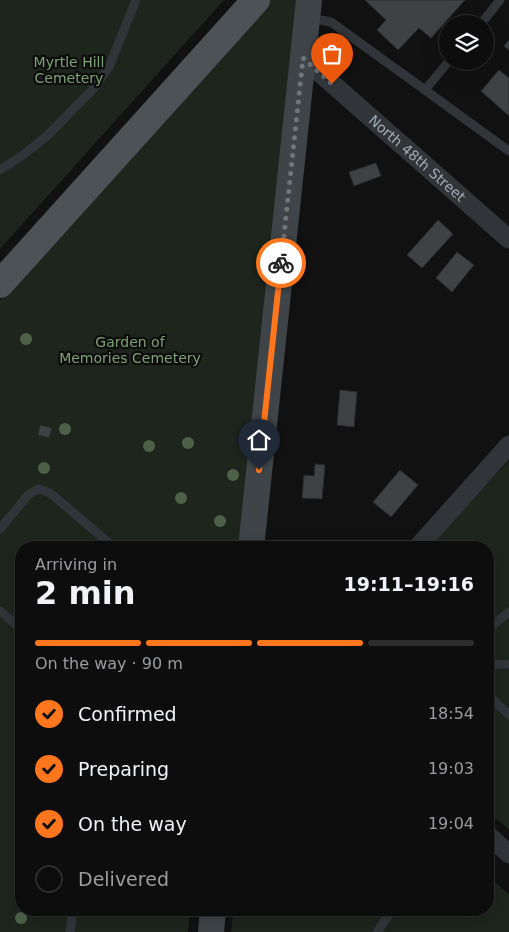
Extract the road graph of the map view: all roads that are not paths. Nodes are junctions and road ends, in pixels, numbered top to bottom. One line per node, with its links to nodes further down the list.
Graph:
1 (136, 0): 10 (lane)
2 (256, 0): 12 (main road)
3 (500, 0): 5 (lane)
4 (316, 13): 6 (street); 8 (lane)
5 (488, 15)
6 (303, 58): 11 (street, North 48th Street); 16 (street)
7 (442, 70): 8 (lane)
8 (425, 90): 9 (lane)
9 (509, 151)
10 (0, 170)
11 (509, 238)
12 (0, 284)
13 (509, 445): 17 (street)
14 (0, 528): 15 (lane)
15 (107, 541)
16 (252, 541)
17 (423, 541)
18 (0, 611): 20 (lane)
19 (509, 612): 21 (lane)
20 (15, 624)
21 (494, 624)
22 (509, 664): 23 (lane)
23 (494, 665)
24 (494, 701): 25 (lane)
25 (509, 715)
26 (494, 840): 27 (street)
27 (509, 854)
28 (71, 916): 32 (lane)
29 (213, 916): 33 (street)
30 (389, 916): 31 (lane)
31 (380, 931)
32 (70, 932)
33 (211, 932)

